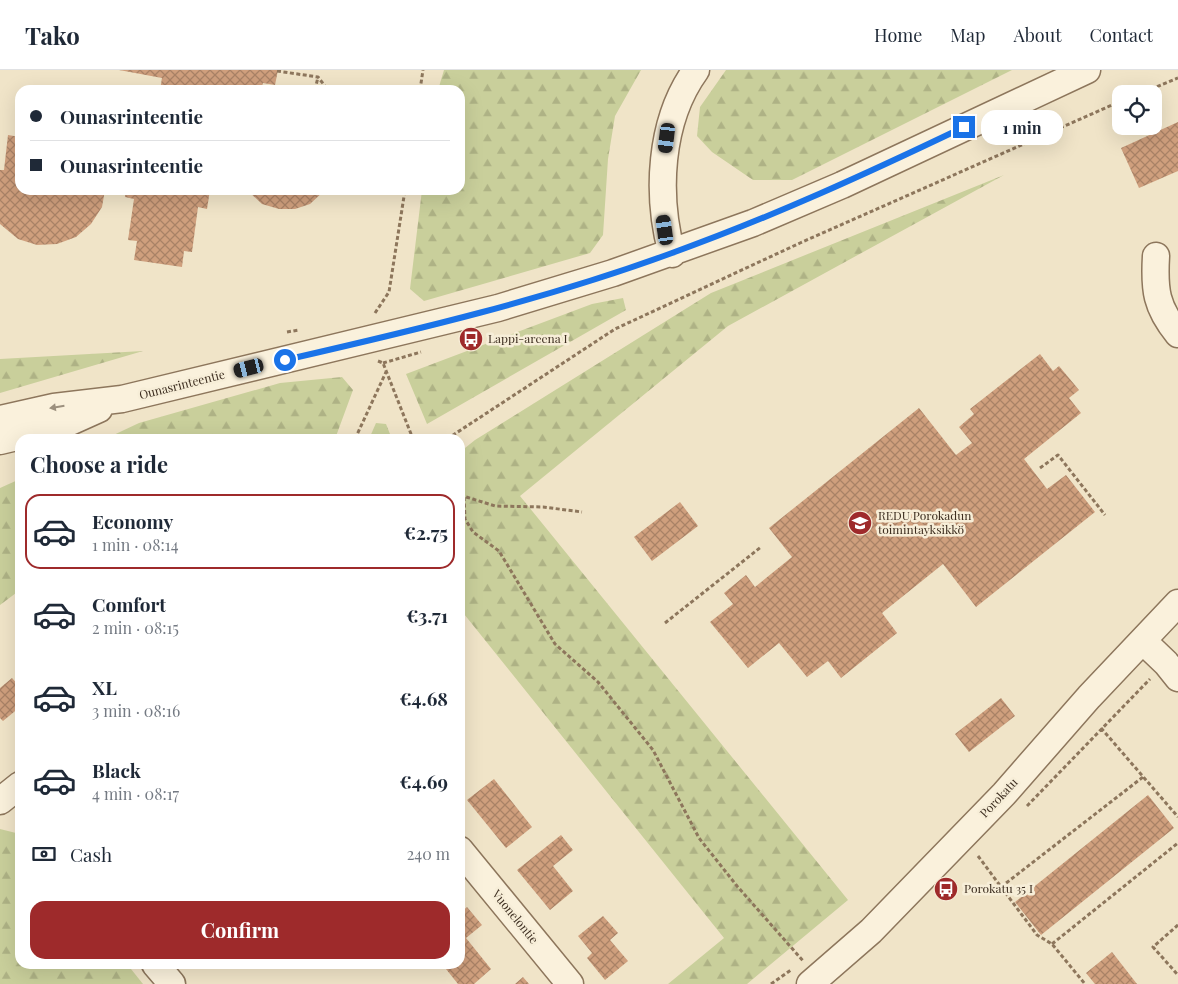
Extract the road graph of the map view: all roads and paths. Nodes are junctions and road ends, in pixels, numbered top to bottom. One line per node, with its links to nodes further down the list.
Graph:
1 (423, 70): 9 (path)
2 (696, 70): 13 (street)
3 (1087, 70): 13 (street, Ounasrinteentie)
4 (277, 71): 5 (path)
5 (318, 77): 7 (path); 8 (path)
6 (1178, 78): 10 (path)
7 (316, 85)
8 (324, 85)
9 (421, 85)
10 (1161, 85)
11 (1112, 105): 24 (path)
12 (404, 195): 15 (path)
13 (672, 254): 19 (street, Ounasrinteentie)
14 (1156, 256): 16 (street)
15 (371, 316)
16 (1178, 334)
17 (372, 358): 18 (path)
18 (387, 372): 22 (path); 23 (path)
19 (122, 399): 20 (street, Ounasrinteentie, one-way to 20); 21 (street, Ounasrinteentie)
20 (0, 419)
21 (28, 434)
22 (357, 434)
23 (411, 434)
24 (455, 434)
25 (15, 437): 26 (street, Ounasrinteentie)
26 (0, 441)
27 (1040, 468): 30 (path)
28 (465, 497): 29 (path)
29 (582, 512)
30 (1105, 515)
31 (465, 518): 48 (path)
32 (761, 547): 34 (path)
33 (1178, 603): 35 (street, Porokatu)
34 (665, 623)
35 (1143, 641): 36 (street); 48 (street, Porokatu)
36 (1178, 678)
37 (1101, 728): 38 (path)
38 (1143, 777): 39 (path); 43 (path)
39 (1178, 818)
40 (1178, 843): 45 (path)
41 (465, 856): 50 (street, Vuonelontie)
42 (978, 856): 43 (path)
43 (1001, 887): 45 (path)
44 (1178, 925): 47 (path)
45 (1052, 944): 51 (path)
46 (159, 969): 49 (street)
47 (1178, 975)
48 (813, 977)
49 (172, 984)
50 (570, 984)
51 (1085, 984)

